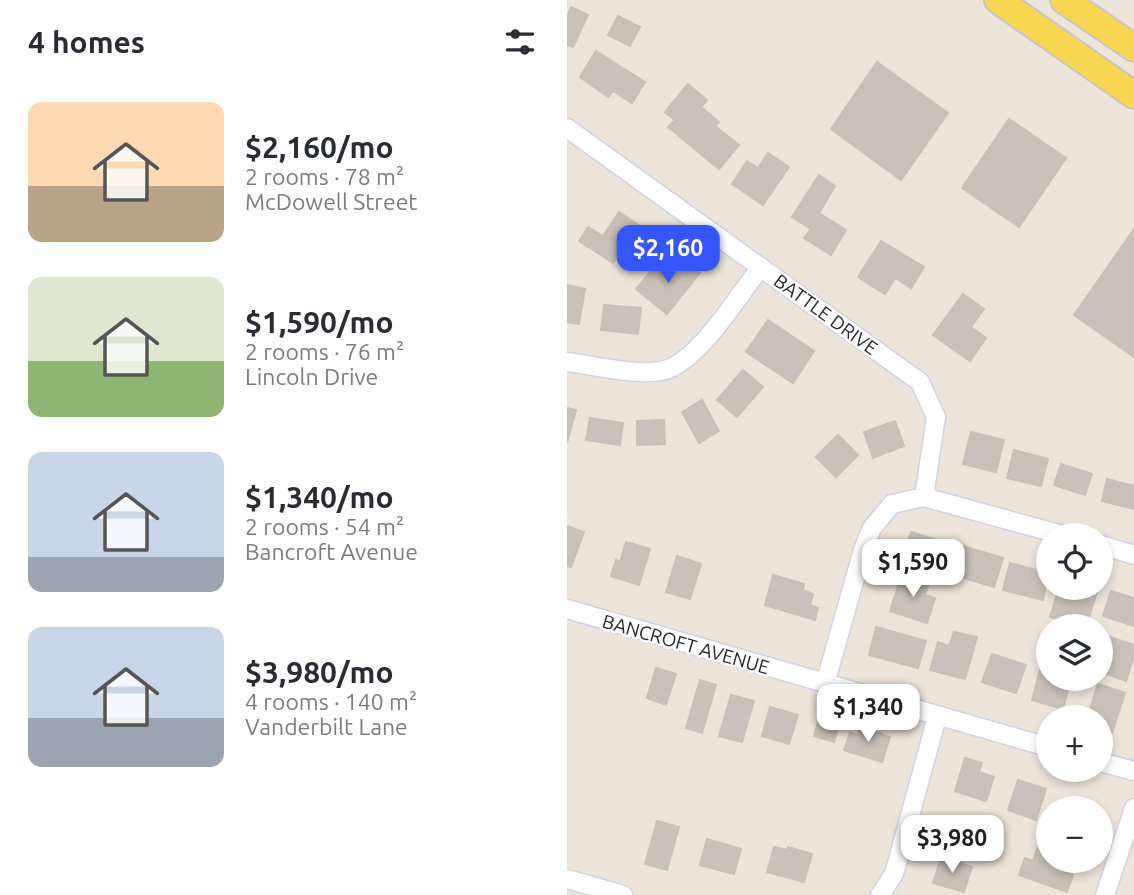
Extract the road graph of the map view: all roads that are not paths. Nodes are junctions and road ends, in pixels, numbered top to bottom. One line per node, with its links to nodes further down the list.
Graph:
1 (998, 0): 4 (main road)
2 (1064, 0): 3 (main road)
3 (1134, 48)
4 (1134, 95)
5 (567, 128): 6 (street, BATTLE DRIVE)
6 (761, 267): 7 (street); 8 (street, BATTLE DRIVE)
7 (567, 362)
8 (923, 498): 9 (street); 13 (street)
9 (1036, 528)
10 (1113, 549): 11 (street)
11 (1134, 555)
12 (567, 609): 13 (street, BANCROFT AVENUE)
13 (825, 684): 14 (street, BANCROFT AVENUE)
14 (937, 717): 15 (street, BANCROFT AVENUE); 21 (street)
15 (1036, 744)
16 (1113, 765): 17 (street)
17 (1134, 771)
18 (1134, 808): 22 (street)
19 (567, 879): 20 (street)
20 (623, 895)
21 (880, 895)
22 (1105, 895)

